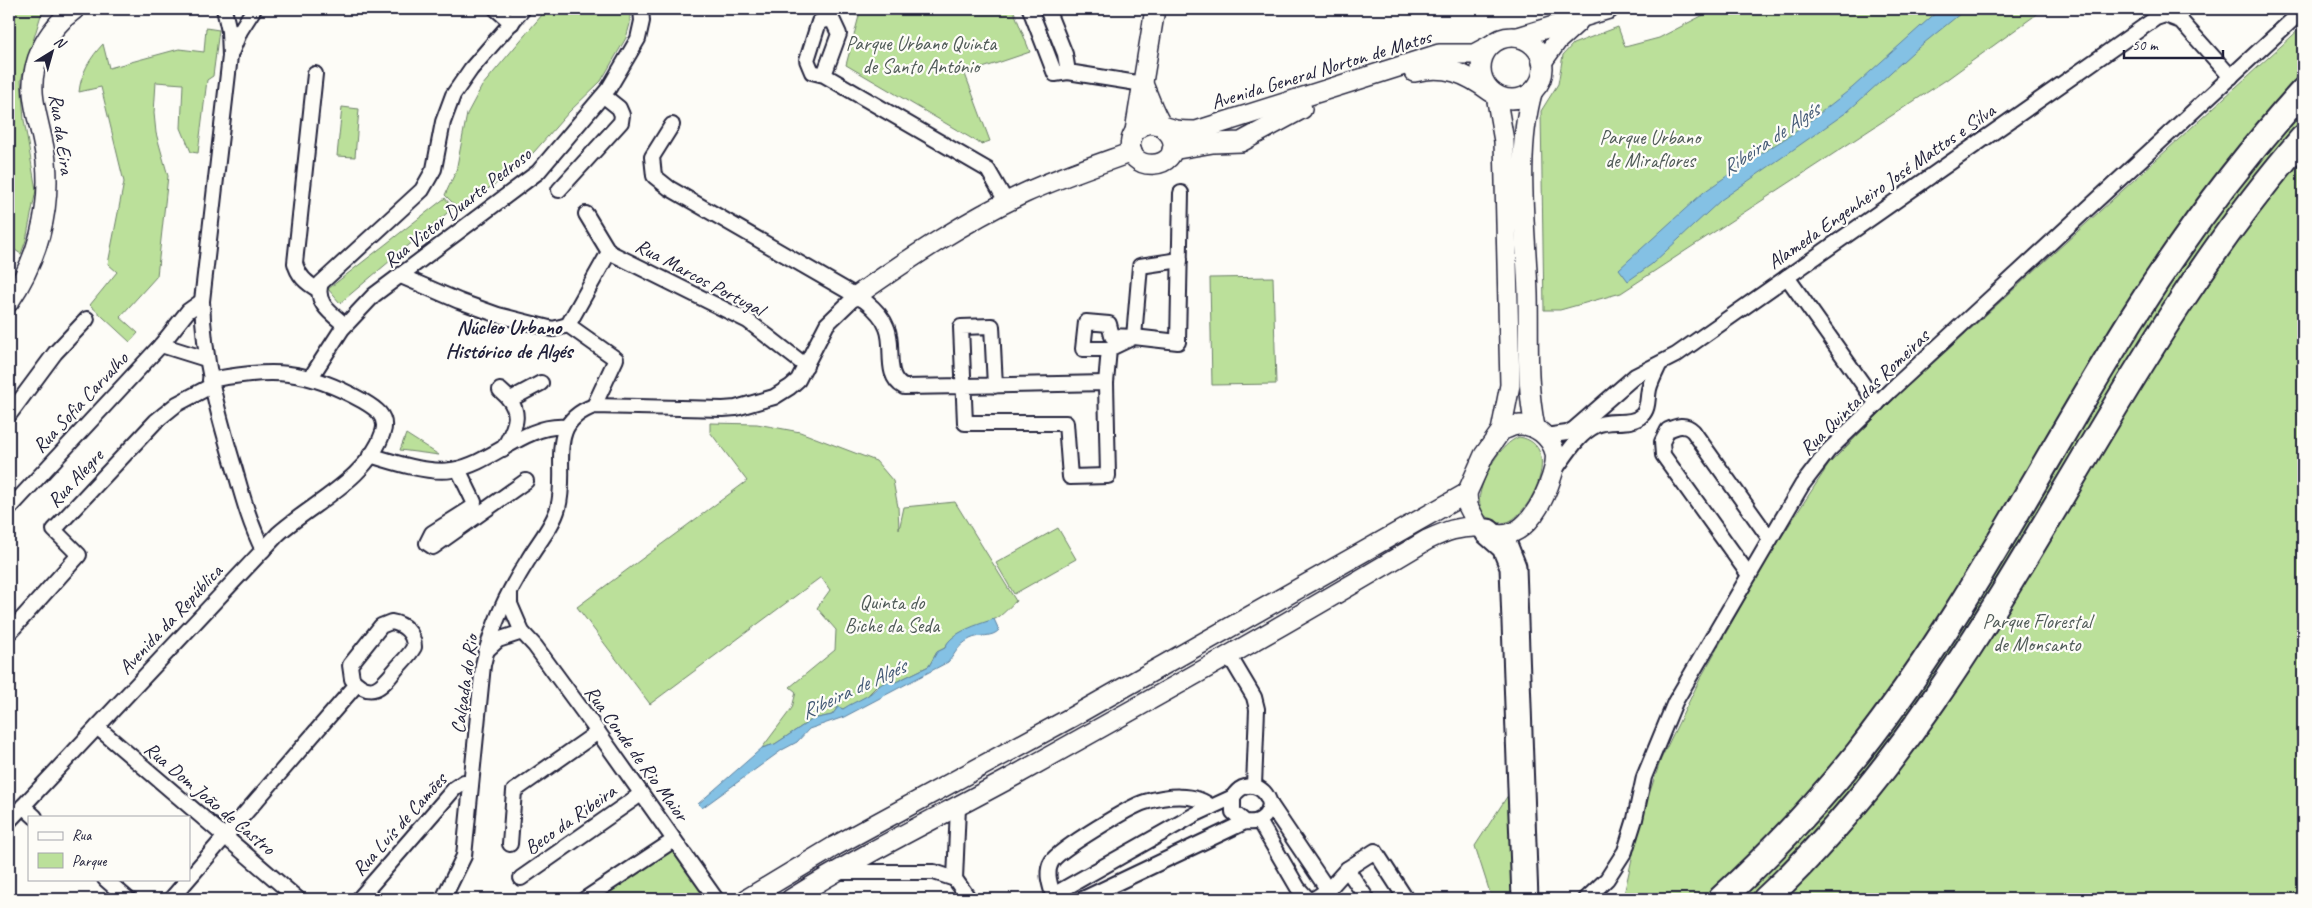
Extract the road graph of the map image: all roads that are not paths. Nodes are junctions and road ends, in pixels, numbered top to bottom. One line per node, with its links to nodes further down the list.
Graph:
1 (75, 9): 47 (street, Rua da Eira)
2 (224, 9): 16 (street)
3 (254, 9): 16 (street)
4 (496, 9): 13 (street)
5 (523, 9): 13 (street)
6 (641, 9): 27 (street, Rua Victor Duarte Pedroso)
7 (1030, 9): 18 (street)
8 (1047, 9): 18 (street)
9 (1156, 9): 23 (street)
10 (1610, 9): 12 (street)
11 (2303, 10): 21 (street, Rua Quinta das Romeiras)
12 (1583, 19): 14 (street); 17 (street)
13 (512, 22): 44 (street)
14 (1518, 37): 15 (street); 17 (street)
15 (1490, 45): 26 (street); 29 (street, Avenida General Norton de Matos)
16 (230, 56): 46 (street)
17 (1542, 62): 25 (street)
18 (1068, 72): 23 (street)
19 (315, 74): 44 (street)
20 (824, 75): 37 (street)
21 (2231, 77): 43 (street, Alameda Engenheiro José Mattos e Silva); 64 (street, Rua Quinta das Romeiras)
22 (2303, 83): 33 (highway)
23 (1143, 84): 29 (street); 30 (street)
24 (2303, 91): 33 (highway)
25 (1532, 93): 26 (street); 70 (street)
26 (1493, 94): 32 (street, Avenida General Norton de Matos); 69 (street)
27 (604, 96): 35 (street); 42 (street, Rua Victor Duarte Pedroso)
28 (672, 124): 45 (street)
29 (1163, 126): 30 (street, Avenida General Norton de Matos); 32 (street)
30 (1135, 132): 34 (street)
31 (2303, 138): 135 (highway)
32 (1172, 150): 34 (street)
33 (2248, 155): 134 (highway)
34 (1136, 157): 37 (street); 39 (street)
35 (559, 190)
36 (1181, 193): 41 (street)
37 (1007, 202): 39 (street)
38 (586, 214): 40 (street, Rua Marcos Portugal)
39 (935, 243): 45 (street)
40 (609, 252): 50 (street); 56 (street, Rua Marcos Portugal)
41 (1180, 260): 51 (street); 51 (street)
42 (400, 276): 49 (street, Rua Victor Duarte Pedroso); 50 (street)
43 (1787, 277): 55 (street, Alameda Engenheiro José Mattos e Silva); 64 (street)
44 (318, 290): 49 (street)
45 (856, 296): 56 (street); 61 (street)
46 (202, 301): 52 (street, Rua Sofia Carvalho); 54 (street)
47 (9, 302)
48 (87, 319): 66 (street)
49 (346, 325): 57 (street, Rua Victor Duarte Pedroso)
50 (568, 325): 65 (street)
51 (1134, 337): 53 (street); 53 (street)
52 (161, 345): 54 (street); 77 (street, Rua Sofia Carvalho)
53 (1109, 349): 60 (street)
54 (206, 359): 58 (street)
55 (1659, 365): 63 (street, Alameda Engenheiro José Mattos e Silva); 67 (street)
56 (806, 366): 65 (street)
57 (311, 376): 58 (street); 72 (street, Avenida da República)
58 (210, 383): 80 (street); 88 (street, Rua Alegre)
59 (541, 383): 71 (street)
60 (1106, 384): 61 (street); 62 (street)
61 (964, 386): 62 (street); 62 (street)
62 (995, 386)
63 (1613, 396): 67 (street); 70 (street, Alameda Engenheiro José Mattos e Silva)
64 (1877, 404): 79 (street, Rua Quinta das Romeiras)
65 (594, 406): 68 (street)
66 (9, 415)
67 (1622, 421): 74 (street)
68 (565, 427): 71 (street); 83 (street, Calçada do Rio)
69 (1501, 431): 70 (street); 76 (street)
70 (1540, 432): 74 (street)
71 (502, 449): 73 (street)
72 (370, 455): 73 (street); 80 (street, Avenida da República)
73 (458, 469): 75 (street)
74 (1554, 471): 78 (street)
75 (526, 481)
76 (1467, 493): 78 (street); 82 (street)
77 (9, 509)
78 (1484, 530): 84 (street); 132 (highway)
79 (1770, 539): 81 (street, Rua Quinta das Romeiras); 81 (street)
80 (263, 550): 92 (street, Avenida da República)
81 (1749, 575): 133 (street, Rua Quinta das Romeiras)
82 (1312, 582): 84 (street); 85 (street)
83 (510, 592): 87 (street, Rua Conde de Rio Maior); 89 (street, Calçada do Rio)
84 (1323, 602): 86 (street)
85 (1273, 603): 86 (street); 124 (street)
86 (1284, 624): 90 (street)
87 (522, 632): 89 (street); 93 (street, Rua Conde de Rio Maior)
88 (9, 633)
89 (486, 652): 94 (street, Calçada do Rio)
90 (1229, 655): 95 (street); 100 (street)
91 (357, 684): 91 (street); 105 (street)
92 (96, 727): 99 (street, Avenida da República); 105 (street, Rua Dom João de Castro)
93 (598, 732): 96 (street, Rua Conde de Rio Maior); 107 (street)
94 (472, 782): 120 (street, Rua Luís de Camões); 121 (street, Calçada do Rio)
95 (1254, 786): 97 (street); 98 (street)
96 (642, 794): 106 (street, Rua Conde de Rio Maior); 111 (street, Beco da Ribeira)
97 (1233, 797): 101 (street); 104 (street)
98 (1270, 804): 104 (street); 115 (street)
99 (23, 806): 102 (street); 103 (street, Avenida da República)
100 (958, 807): 109 (street); 112 (street)
101 (1211, 807): 116 (street); 116 (street)
102 (34, 816)
103 (9, 821)
104 (1252, 822): 127 (street); 128 (street)
105 (226, 838): 110 (street); 119 (street, Rua Dom João de Castro)
106 (674, 840): 122 (street); 123 (street, Rua Conde de Rio Maior)
107 (510, 844)
108 (1347, 869): 115 (street); 130 (street); 131 (street)
109 (833, 873): 112 (street); 125 (street)
110 (190, 878)
111 (521, 878)
112 (955, 879): 126 (street)
113 (106, 880): 117 (street)
114 (188, 880): 118 (street)
115 (1328, 890): 129 (street)
116 (1055, 897)
117 (128, 899)
118 (171, 899)
119 (298, 899)
120 (359, 899)
121 (442, 899)
122 (585, 899)
123 (716, 899)
124 (747, 899)
125 (791, 899)
126 (969, 899)
127 (1083, 899)
128 (1308, 899)
129 (1314, 899)
130 (1368, 899)
131 (1406, 899)
132 (1525, 899)
133 (1586, 899)
134 (1720, 899)
135 (1766, 899)

